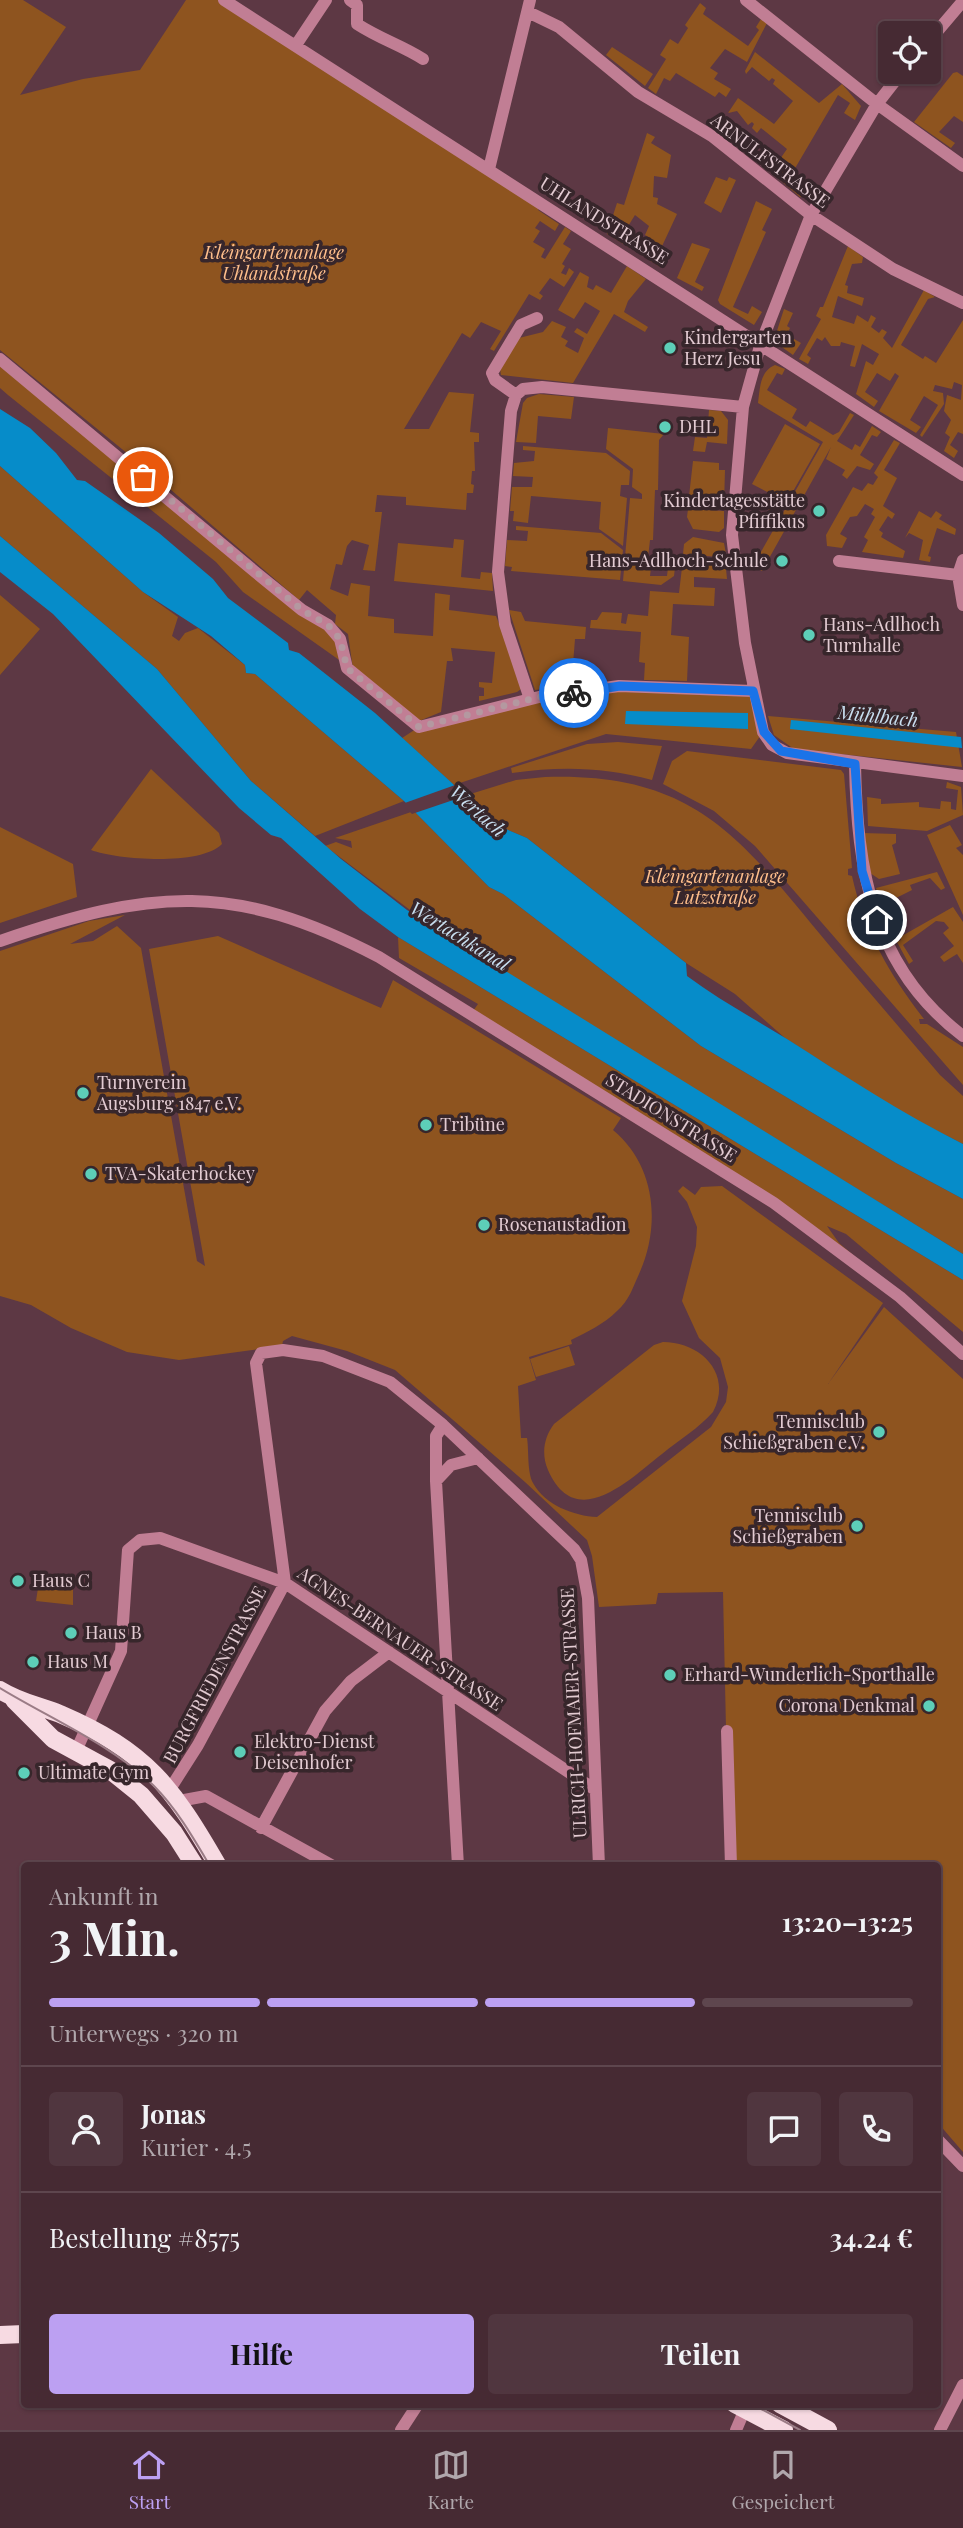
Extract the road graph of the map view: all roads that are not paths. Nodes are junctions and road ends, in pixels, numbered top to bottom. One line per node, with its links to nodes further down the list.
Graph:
1 (224, 0): 8 (street, UHLANDSTRASSE)
2 (326, 0): 8 (street)
3 (746, 0): 11 (street)
4 (963, 1): 7 (street)
5 (356, 2): 9 (street)
6 (529, 6): 13 (street); 14 (street, ARNULFSTRASSE)
7 (941, 27)
8 (296, 45): 13 (street, UHLANDSTRASSE)
9 (423, 59)
10 (893, 84): 11 (street)
11 (877, 104): 12 (street); 14 (street)
12 (963, 166)
13 (489, 169): 17 (street, UHLANDSTRASSE)
14 (811, 215): 15 (street, ARNULFSTRASSE); 17 (street)
15 (963, 303)
16 (537, 318): 19 (street)
17 (760, 346): 20 (street); 21 (street, UHLANDSTRASSE)
18 (0, 359): 27 (street)
19 (516, 395): 20 (street); 27 (street)
20 (743, 407): 26 (street)
21 (963, 475)
22 (963, 560): 24 (street)
23 (839, 561): 24 (street)
24 (958, 575): 25 (street)
25 (963, 602)
26 (753, 691): 27 (street); 28 (street)
27 (530, 699)
28 (855, 764): 29 (street); 31 (street)
29 (963, 776)
30 (0, 941): 32 (street, STADIONSTRASSE)
31 (963, 1036)
32 (963, 1354)
33 (443, 1425): 34 (street); 35 (street); 36 (street, BURGFRIEDENSTRASSE)
34 (478, 1458): 35 (street); 43 (street, ULRICH-HOFMAIER-STRASSE)
35 (436, 1481): 38 (street)
36 (285, 1583): 37 (street, AGNES-BERNAUER-STRASSE); 40 (street, AGNES-BERNAUER-STRASSE); 44 (street, BURGFRIEDENSTRASSE)
37 (388, 1652): 38 (street, AGNES-BERNAUER-STRASSE); 45 (street)
38 (450, 1693): 43 (street, AGNES-BERNAUER-STRASSE); 49 (street)
39 (6, 1694): 40 (main road); 42 (main road)
40 (88, 1728): 42 (street); 44 (main road)
41 (727, 1731): 51 (street)
42 (76, 1752): 46 (main road)
43 (594, 1790): 50 (street, ULRICH-HOFMAIER-STRASSE)
44 (175, 1795): 45 (street); 47 (main road)
45 (261, 1828): 48 (street)
46 (192, 1862)
47 (216, 1862)
48 (325, 1862)
49 (458, 1862)
50 (599, 1862)
51 (731, 1862)
52 (941, 2143): 53 (street)
53 (963, 2166)
54 (0, 2334): 55 (main road)
55 (21, 2334)
56 (963, 2385): 66 (street)
57 (740, 2408): 63 (street)
58 (742, 2408): 64 (main road)
59 (787, 2408): 65 (main road)
60 (415, 2410): 61 (street); 62 (street)
61 (401, 2430)
62 (411, 2430)
63 (736, 2430)
64 (784, 2430)
65 (828, 2430)
66 (940, 2430)

